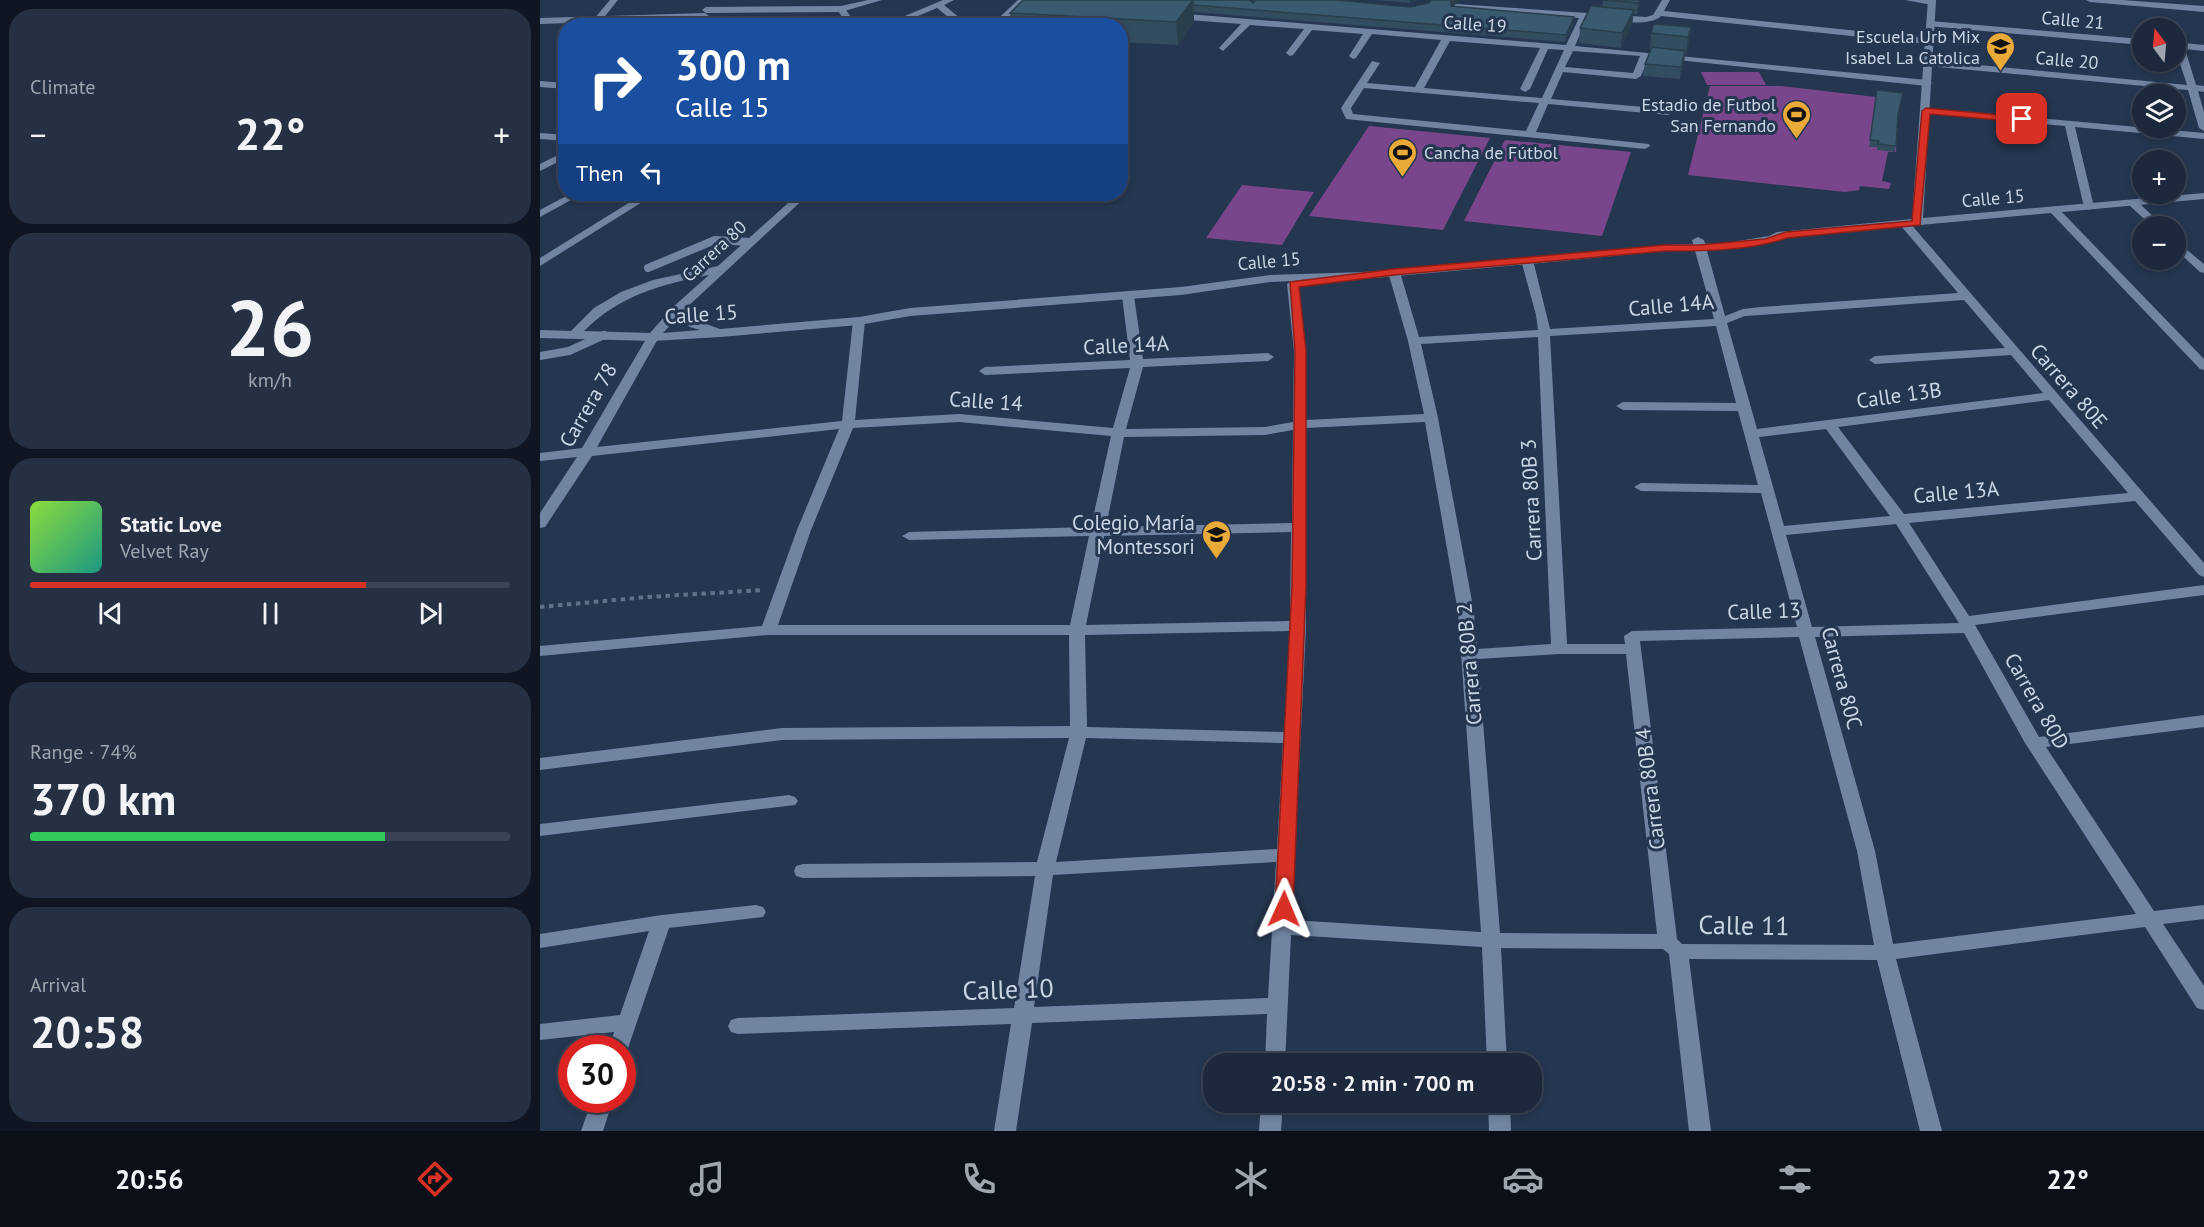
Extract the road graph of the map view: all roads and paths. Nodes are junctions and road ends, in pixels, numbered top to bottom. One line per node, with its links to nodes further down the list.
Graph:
1 (614, 0): 22 (street)
2 (712, 0): 18 (street)
3 (836, 0): 15 (street)
4 (878, 0): 15 (street)
5 (950, 0): 12 (street)
6 (1520, 0): 17 (street)
7 (1666, 0): 19 (street)
8 (1910, 0): 10 (street)
9 (2090, 0): 13 (street)
10 (1932, 1): 33 (street)
11 (1024, 3): 28 (street)
12 (938, 5): 26 (street); 27 (street)
13 (2169, 6): 16 (street); 29 (street)
14 (1456, 7): 17 (street)
15 (842, 9): 18 (street); 25 (street)
16 (2204, 9)
17 (1513, 10): 21 (street)
18 (705, 13): 23 (street); 24 (street)
19 (1660, 13): 21 (street); 37 (street)
20 (1168, 15): 32 (street, Calle 19)
21 (1584, 16): 40 (street)
22 (598, 18)
23 (643, 18)
24 (707, 18)
25 (848, 18)
26 (905, 18)
27 (955, 18)
28 (1004, 18)
29 (2172, 18)
30 (540, 21): 31 (street)
31 (558, 21)
32 (1248, 22): 34 (street, Calle 19); 42 (street)
33 (1930, 24): 37 (street); 38 (street, Calle 21)
34 (1310, 27): 35 (street, Calle 19); 44 (street)
35 (1369, 32): 36 (street, Calle 19); 46 (street)
36 (1448, 38): 39 (street, Calle 19); 58 (street)
37 (1927, 41): 48 (street)
38 (2132, 41)
39 (1545, 46): 40 (street, Calle 19); 56 (street)
40 (1569, 47): 45 (street, Calle 19); 49 (street)
41 (2186, 47): 43 (street)
42 (1223, 48)
43 (2204, 48)
44 (1290, 53)
45 (1646, 54): 49 (street); 51 (street, Calle 19)
46 (1353, 56)
47 (1376, 63): 54 (street)
48 (1927, 63): 51 (street); 55 (street, Calle 20)
49 (1558, 69): 59 (street)
50 (2186, 71): 55 (street)
51 (1927, 83): 60 (street)
52 (540, 84): 53 (street)
53 (558, 85)
54 (1362, 85): 58 (street); 64 (street)
55 (2192, 88): 57 (street, Calle 20); 63 (street)
56 (1525, 89)
57 (2204, 89)
58 (1418, 90): 59 (street)
59 (1544, 100): 61 (street); 64 (street)
60 (1926, 111): 62 (street); 82 (street)
61 (1668, 112)
62 (2069, 124): 66 (street); 78 (street)
63 (2204, 128)
64 (1530, 134): 68 (street)
65 (540, 136): 67 (street)
66 (2204, 136)
67 (558, 137)
68 (1645, 146)
69 (558, 158): 70 (street)
70 (540, 168)
71 (2204, 196): 72 (street, Calle 15)
72 (2186, 198)
73 (564, 201): 80 (street)
74 (639, 201): 87 (street)
75 (796, 201): 83 (street, Carrera 80)
76 (2132, 203): 78 (street, Calle 15)
77 (2134, 204): 81 (street)
78 (2089, 207): 79 (street, Calle 15)
79 (2054, 210): 82 (street, Calle 15); 112 (street)
80 (540, 214)
81 (2147, 216)
82 (1911, 224): 84 (street, Calle 15); 96 (street, Carrera 80E)
83 (750, 242): 88 (lane); 89 (street, Carrera 80)
84 (1699, 244): 86 (street, Calle 15); 99 (street, Carrera 80C)
85 (2186, 253): 90 (street)
86 (1527, 260): 91 (street, Calle 15); 102 (street, Carrera 80B 3)
87 (540, 263)
88 (648, 268)
89 (721, 269): 97 (street, Carrera 80); 103 (street)
90 (2204, 270)
91 (1394, 272): 92 (street, Calle 15); 106 (street, Carrera 80B 2)
92 (1361, 275): 93 (street, Calle 15); 94 (street, Calle 15)
93 (1293, 284): 94 (street, Calle 15); 119 (street)
94 (1181, 291): 95 (street, Calle 15)
95 (1128, 296): 98 (street, Calle 15); 111 (street)
96 (1966, 296): 99 (street, Calle 14A); 107 (street, Carrera 80E)
97 (677, 310): 101 (street); 105 (street, Carrera 80)
98 (862, 320): 101 (street, Calle 15); 118 (street)
99 (1720, 322): 102 (street, Calle 14A); 116 (street, Carrera 80C)
100 (542, 331): 103 (street, Calle 15)
101 (720, 333): 105 (street, Calle 15)
102 (1544, 333): 106 (street, Calle 14A); 144 (street, Carrera 80B 3)
103 (575, 334): 104 (street, Calle 15)
104 (604, 336): 105 (street, Calle 15); 108 (lane)
105 (653, 338): 123 (street, Carrera 78)
106 (1414, 341): 117 (street, Carrera 80B 2)
107 (2014, 351): 110 (street); 114 (street, Carrera 80E)
108 (540, 356)
109 (1269, 357): 111 (street, Calle 14A)
110 (1875, 360)
111 (1137, 364): 113 (street, Calle 14A); 121 (street)
112 (2204, 366)
113 (985, 371)
114 (2052, 396): 120 (street, Calle 13B); 127 (street, Carrera 80E)
115 (1623, 406): 116 (street)
116 (1743, 407): 122 (street, Carrera 80C)
117 (1431, 418): 119 (street, Calle 14); 146 (street, Carrera 80B 2)
118 (848, 424): 121 (street, Calle 14); 123 (street, Calle 14); 135 (street)
119 (1301, 424): 121 (street, Calle 14); 130 (street)
120 (1830, 425): 122 (street, Calle 13B); 128 (street, Carrera 80D)
121 (1118, 433): 132 (street)
122 (1751, 434): 126 (street, Carrera 80C)
123 (587, 452): 124 (street, Calle 14); 129 (street, Carrera 78)
124 (540, 457)
125 (1641, 487): 126 (street)
126 (1766, 489): 131 (street, Carrera 80C)
127 (2139, 496): 128 (street, Calle 13A); 134 (street, Carrera 80E)
128 (1899, 519): 131 (street, Calle 13A); 138 (street, Carrera 80D)
129 (540, 524)
130 (1300, 527): 132 (street); 139 (street)
131 (1778, 531): 142 (street, Carrera 80C)
132 (1097, 532): 133 (street); 141 (street)
133 (909, 536)
134 (2204, 572)
135 (783, 589): 137 (path); 140 (street)
136 (2204, 590): 138 (street, Calle 13)
137 (540, 608)
138 (1967, 624): 142 (street, Calle 13); 150 (street, Carrera 80D)
139 (1298, 626): 141 (street); 149 (street)
140 (768, 630): 141 (street); 145 (street)
141 (1077, 630): 148 (street)
142 (1805, 631): 143 (street, Calle 13); 165 (street, Carrera 80C)
143 (1633, 643): 144 (street, Calle 13); 164 (street, Carrera 80B 4)
144 (1559, 649): 146 (street)
145 (540, 651)
146 (1469, 654): 162 (street, Carrera 80B 2)
147 (2204, 722): 150 (street)
148 (1079, 732): 149 (street); 151 (street); 155 (street)
149 (1293, 738): 154 (street)
150 (2034, 743): 159 (street, Carrera 80D)
151 (540, 764)
152 (789, 801): 153 (street)
153 (540, 830)
154 (1285, 855): 155 (street); 161 (street)
155 (1045, 869): 156 (street); 168 (street)
156 (803, 871)
157 (756, 912): 160 (street)
158 (2204, 912): 159 (street, Calle 11)
159 (2150, 920): 165 (street, Calle 11); 166 (street, Carrera 80D)
160 (662, 922): 163 (street); 169 (street)
161 (1284, 927): 162 (street, Calle 11); 167 (street)
162 (1491, 940): 164 (street, Calle 11); 174 (street, Carrera 80B 2)
163 (540, 941)
164 (1673, 947): 165 (street, Calle 11); 182 (street, Carrera 80B 4)
165 (1885, 953): 183 (street, Carrera 80C)
166 (2204, 1002)
167 (1279, 1006): 168 (street, Calle 10); 173 (street)
168 (1021, 1015): 170 (street, Calle 10); 179 (street)
169 (628, 1022): 171 (street); 172 (street)
170 (738, 1026)
171 (540, 1032)
172 (624, 1035)
173 (1276, 1053)
174 (1496, 1053)
175 (598, 1113): 178 (street)
176 (1271, 1113): 180 (street)
177 (1499, 1113): 181 (street)
178 (592, 1131)
179 (1005, 1131)
180 (1270, 1131)
181 (1500, 1131)
182 (1700, 1131)
183 (1931, 1131)

